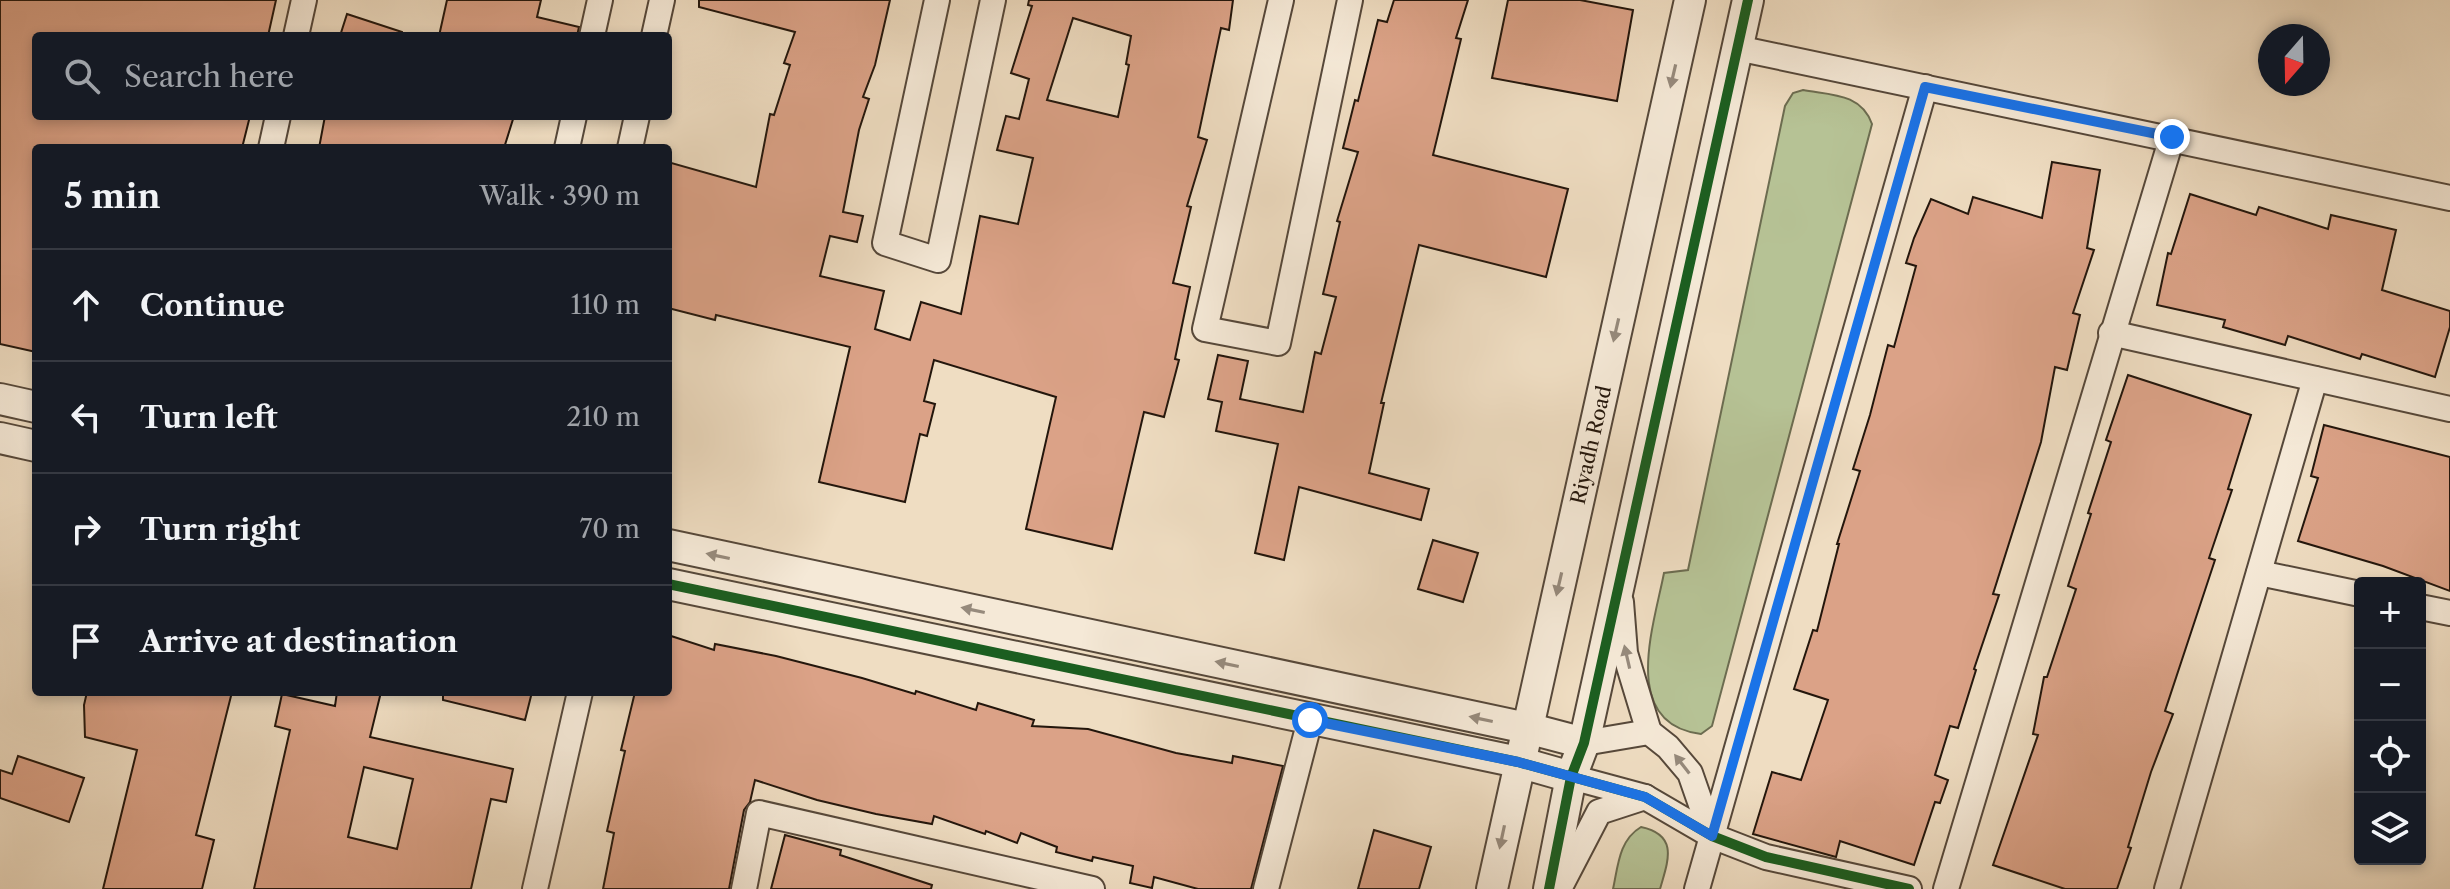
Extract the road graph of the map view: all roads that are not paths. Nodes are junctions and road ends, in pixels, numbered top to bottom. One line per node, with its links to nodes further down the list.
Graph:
1 (304, 0): 10 (street)
2 (600, 0): 11 (street)
3 (662, 0): 12 (street)
4 (937, 0): 5 (street)
5 (993, 0)
6 (1281, 0): 7 (street)
7 (1350, 0)
8 (1690, 0): 39 (street, Riyadh Road, one-way to 39)
9 (1748, 0): 13 (street)
10 (297, 32)
11 (593, 32)
12 (655, 32)
13 (1737, 48): 14 (street); 32 (street)
14 (1925, 87): 18 (street); 46 (street)
15 (277, 120): 19 (street)
16 (573, 120): 20 (street)
17 (636, 120): 21 (street)
18 (2172, 137): 22 (street); 23 (street)
19 (272, 144)
20 (568, 144)
21 (631, 144)
22 (2450, 198)
23 (2111, 333): 24 (street); 56 (street)
24 (2315, 379): 27 (street); 31 (street)
25 (0, 399): 26 (street)
26 (32, 406)
27 (2450, 409)
28 (0, 438): 29 (street)
29 (32, 445)
30 (672, 546): 39 (street, one-way to 30)
31 (2259, 573): 34 (street); 57 (street)
32 (1620, 576): 40 (street, one-way to 32); 41 (street)
33 (672, 585): 38 (street)
34 (2354, 593)
35 (2426, 608): 36 (street)
36 (2450, 613)
37 (579, 696): 47 (street)
38 (1310, 720): 42 (street); 50 (street)
39 (1527, 728): 41 (street); 42 (street, Riyadh Road)
40 (1649, 732): 41 (street); 45 (street, one-way to 40)
41 (1584, 743): 43 (street)
42 (1518, 762): 43 (street); 51 (street, Riyadh Road, one-way to 51)
43 (1571, 777): 44 (street); 52 (street)
44 (1645, 797): 45 (street); 53 (street)
45 (1692, 814): 46 (street)
46 (1712, 836): 54 (street); 55 (street)
47 (535, 889)
48 (744, 889): 49 (street)
49 (1092, 889)
50 (1266, 889)
51 (1492, 889)
52 (1549, 889)
53 (1559, 889)
54 (1697, 889)
55 (1909, 889)
56 (1946, 889)
57 (2167, 889)

